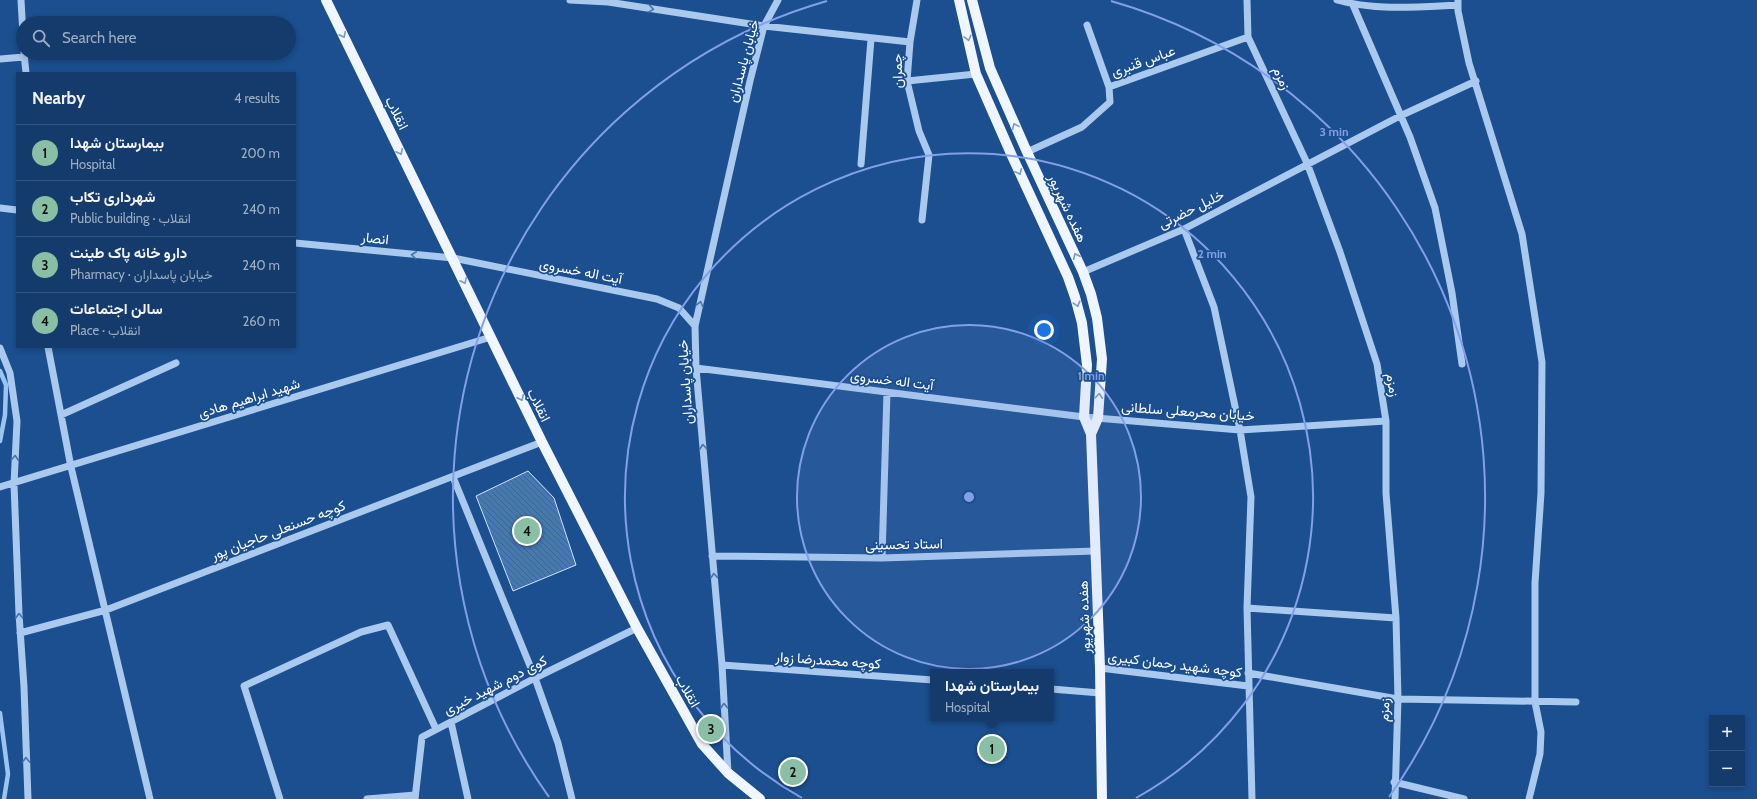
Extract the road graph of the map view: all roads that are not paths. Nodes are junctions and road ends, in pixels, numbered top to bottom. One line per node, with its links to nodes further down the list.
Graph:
1 (21, 0): 13 (street)
2 (326, 0): 36 (main road, انقلاب, one-way to 36)
3 (570, 0): 10 (street, چمران)
4 (778, 0): 15 (street, خیابان پاسداران)
5 (917, 0): 18 (street)
6 (959, 0): 23 (main road, هفده شهریور, one-way to 23)
7 (972, 0): 28 (main road, هفده شهریور, one-way to 7)
8 (1247, 0): 16 (street, زمزم)
9 (1336, 0): 12 (street)
10 (608, 1): 15 (street, چمران, one-way to 15)
11 (1458, 3): 12 (street); 25 (street)
12 (1353, 5): 27 (street)
13 (22, 16)
14 (1087, 25): 26 (street)
15 (764, 26): 17 (street, چمران); 38 (street, خیابان پاسداران, one-way to 15)
16 (1248, 37): 26 (street, عباس قنبری); 29 (street, زمزم)
17 (871, 39): 18 (street, چمران); 30 (street)
18 (910, 42): 24 (street, چمران)
19 (16, 56): 20 (street)
20 (0, 59)
21 (25, 60): 22 (street)
22 (26, 72)
23 (976, 74): 24 (street); 47 (main road, هفده شهریور, one-way to 47)
24 (907, 81): 33 (street, چمران)
25 (1476, 81): 27 (street, خلیل حضرتی); 74 (street)
26 (1109, 87): 28 (street, عباس قنبری)
27 (1400, 116): 29 (street, خلیل حضرتی); 43 (street)
28 (1026, 152): 37 (main road, هفده شهریور, one-way to 28)
29 (1307, 163): 34 (street, خلیل حضرتی); 49 (street, زمزم)
30 (861, 164)
31 (0, 208): 32 (street)
32 (16, 210)
33 (922, 220)
34 (1184, 229): 37 (street, خلیل حضرتی); 50 (street)
35 (296, 243): 36 (street, انصار, one-way to 35)
36 (453, 258): 38 (street, آیت اله خسروی); 39 (main road, انقلاب, one-way to 39)
37 (1083, 272): 48 (main road, هفده شهریور, one-way to 37)
38 (695, 326): 44 (street, خیابان پاسداران)
39 (491, 337): 52 (main road, انقلاب, one-way to 52); 53 (street, شهید ابراهیم هادی)
40 (0, 348): 55 (street, one-way to 40)
41 (48, 348): 46 (street)
42 (176, 363): 46 (street)
43 (1462, 364)
44 (696, 368): 45 (street, آیت اله خسروی); 58 (street, خیابان پاسداران, one-way to 44)
45 (887, 392): 47 (street, آیت اله خسروی); 59 (street)
46 (61, 415): 53 (street)
47 (1084, 417): 48 (street, خیابان محرمعلی سلطانی); 51 (main road, هفده شهریور)
48 (1098, 418): 50 (street, خیابان محرمعلی سلطانی); 51 (main road, هفده شهریور)
49 (1386, 421): 50 (street, خیابان محرمعلی سلطانی); 62 (street, زمزم)
50 (1240, 430): 60 (street)
51 (1091, 434): 57 (main road, هفده شهریور)
52 (542, 442): 54 (street, کوچه حسنعلی حاجیان پور); 63 (main road, انقلاب)
53 (70, 467): 55 (street, شهید ابراهیم هادی); 61 (street)
54 (453, 477): 61 (street, کوچه حسنعلی حاجیان پور); 68 (street)
55 (14, 484): 56 (street, شهید ابراهیم هادی); 64 (street, one-way to 55)
56 (0, 487)
57 (1096, 552): 59 (street, استاد تحسینی); 66 (main road, هفده شهریور)
58 (712, 556): 59 (street, استاد تحسینی); 65 (street, خیابان پاسداران, one-way to 58)
59 (882, 558)
60 (1247, 608): 62 (street); 67 (street)
61 (106, 610): 64 (street, کوچه حسنعلی حاجیان پور); 82 (street)
62 (1396, 618): 73 (street, زمزم)
63 (637, 628): 68 (street, کوی دوم شهید خیری); 78 (main road, انقلاب)
64 (20, 633): 81 (street, one-way to 64)
65 (722, 665): 69 (street, کوچه محمدرضا زوار); 78 (street, خیابان پاسداران, one-way to 65)
66 (1100, 668): 70 (street, کوچه شهید رحمان کبیری); 72 (main road, هفده شهریور)
67 (1248, 673): 70 (street); 73 (street)
68 (535, 678): 76 (street, کوی دوم شهید خیری); 86 (street)
69 (930, 680)
70 (1248, 686): 89 (street)
71 (1054, 689): 72 (street)
72 (1100, 693): 88 (main road, هفده شهریور)
73 (1398, 699): 74 (street); 79 (street, زمزم)
74 (1535, 702): 75 (street); 92 (street)
75 (1576, 702)
76 (451, 722): 77 (street, کوی دوم شهید خیری); 85 (street)
77 (436, 729): 80 (street, کوی دوم شهید خیری); 83 (street)
78 (728, 773): 87 (main road, انقلاب)
79 (1394, 782): 90 (street, زمزم); 91 (street)
80 (415, 797): 84 (street)
81 (28, 799)
82 (150, 799)
83 (280, 799)
84 (367, 799)
85 (468, 799)
86 (572, 799)
87 (760, 799)
88 (1102, 799)
89 (1252, 799)
90 (1395, 799)
91 (1464, 799)
92 (1529, 799)

